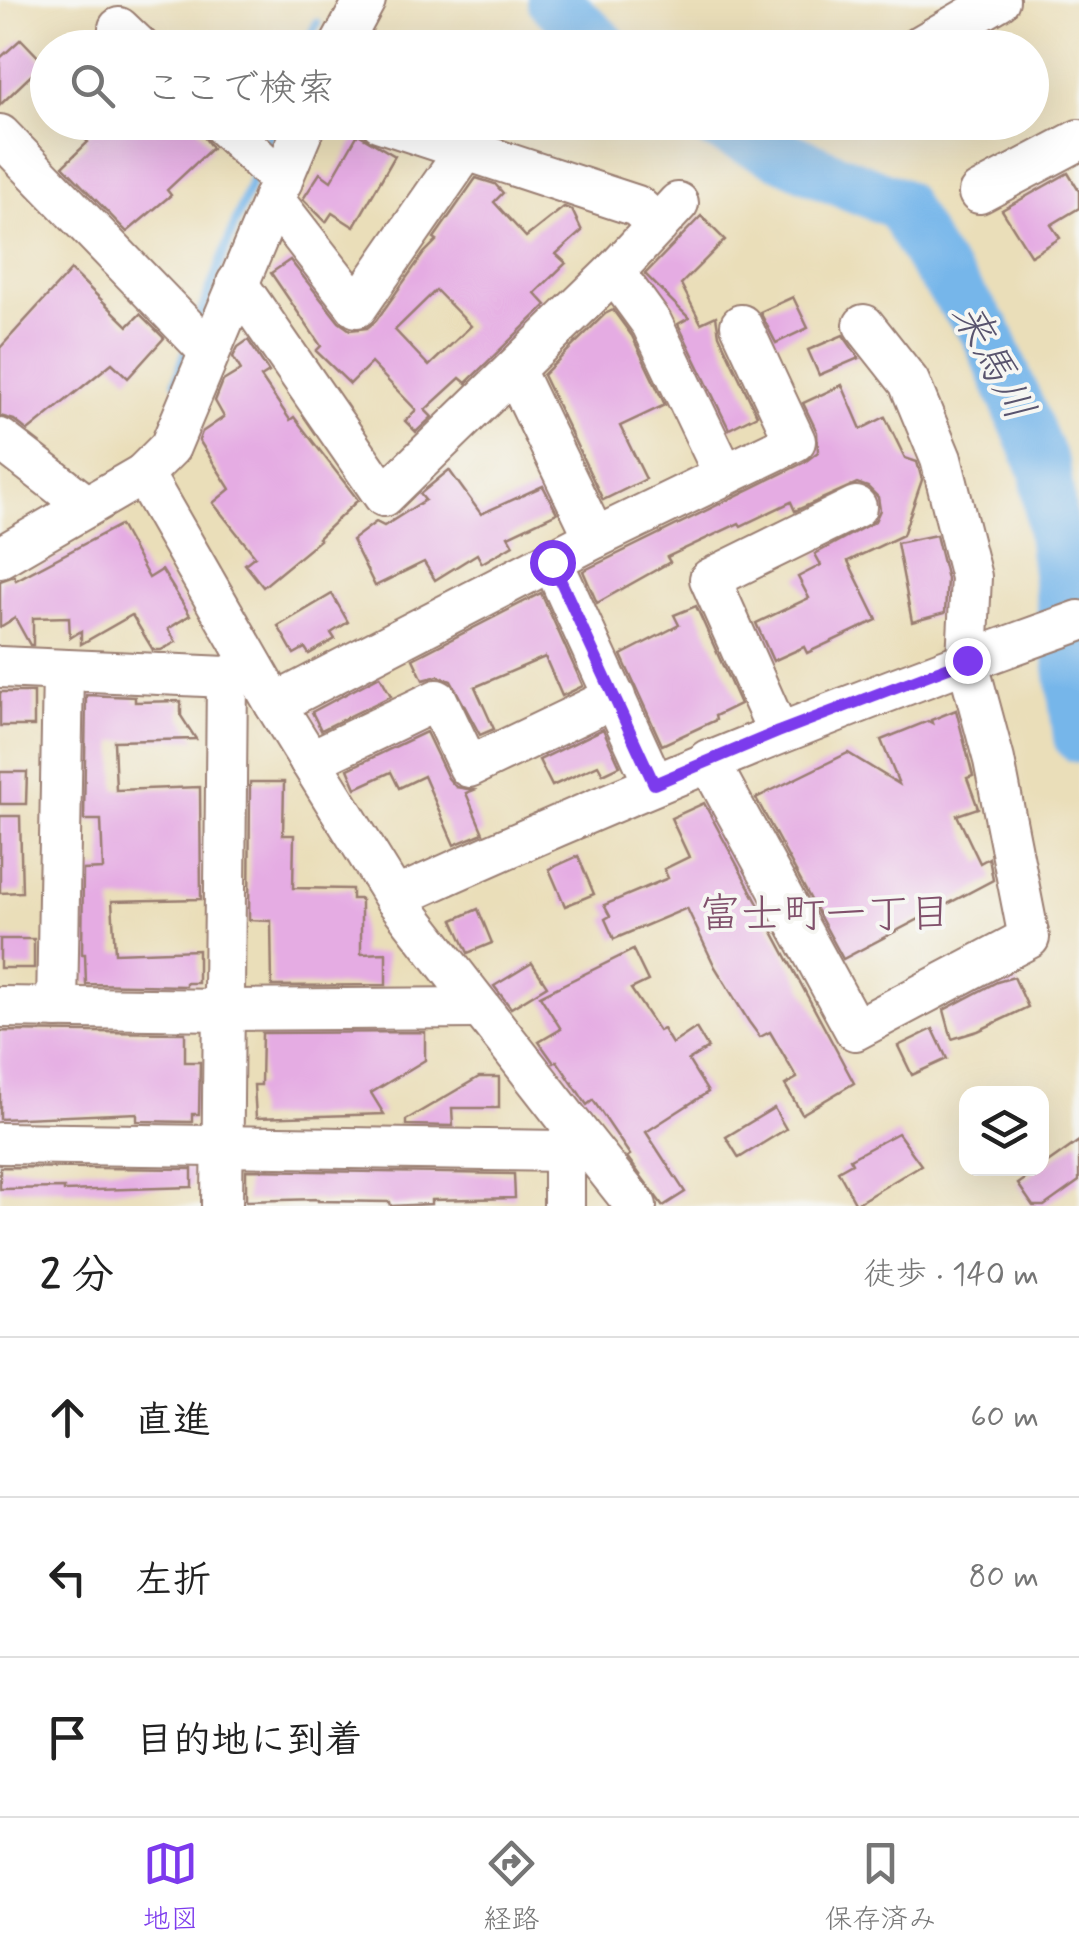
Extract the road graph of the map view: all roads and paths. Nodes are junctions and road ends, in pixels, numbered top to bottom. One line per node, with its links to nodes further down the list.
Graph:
1 (999, 0): 2 (street)
2 (948, 30)
3 (0, 135): 15 (street)
4 (235, 140): 9 (street)
5 (299, 140): 9 (street)
6 (436, 140): 8 (street)
7 (1079, 140): 10 (street)
8 (466, 150): 9 (street); 11 (street)
9 (278, 190): 12 (street)
10 (979, 193)
11 (614, 272): 16 (street); 19 (street)
12 (237, 283): 15 (street); 16 (street)
13 (741, 325): 19 (street)
14 (864, 326): 26 (street)
15 (209, 351): 18 (street)
16 (514, 370): 22 (street)
17 (0, 438): 20 (street)
18 (142, 474): 20 (street); 29 (street)
19 (724, 474): 22 (street)
20 (87, 506): 23 (street)
21 (856, 507): 32 (street)
22 (595, 538): 24 (street)
23 (0, 557)
24 (552, 562): 30 (street); 31 (street)
25 (1079, 621): 26 (street)
26 (979, 656): 32 (street); 33 (street)
27 (0, 667): 28 (street)
28 (63, 671): 29 (street); 38 (street)
29 (240, 671): 31 (street); 40 (street)
30 (614, 698): 34 (street); 35 (street)
31 (276, 704): 34 (street)
32 (778, 732): 33 (street)
33 (708, 760): 35 (street)
34 (310, 761): 36 (street)
35 (654, 784): 36 (street)
36 (394, 898): 39 (street)
37 (0, 1007): 38 (street)
38 (58, 1008): 40 (street)
39 (479, 1008): 40 (street); 41 (street)
40 (224, 1010): 43 (street)
41 (570, 1140): 43 (street); 45 (street); 46 (street)
42 (0, 1144): 43 (street)
43 (222, 1144): 44 (street)
44 (222, 1206)
45 (564, 1206)
46 (636, 1206)

